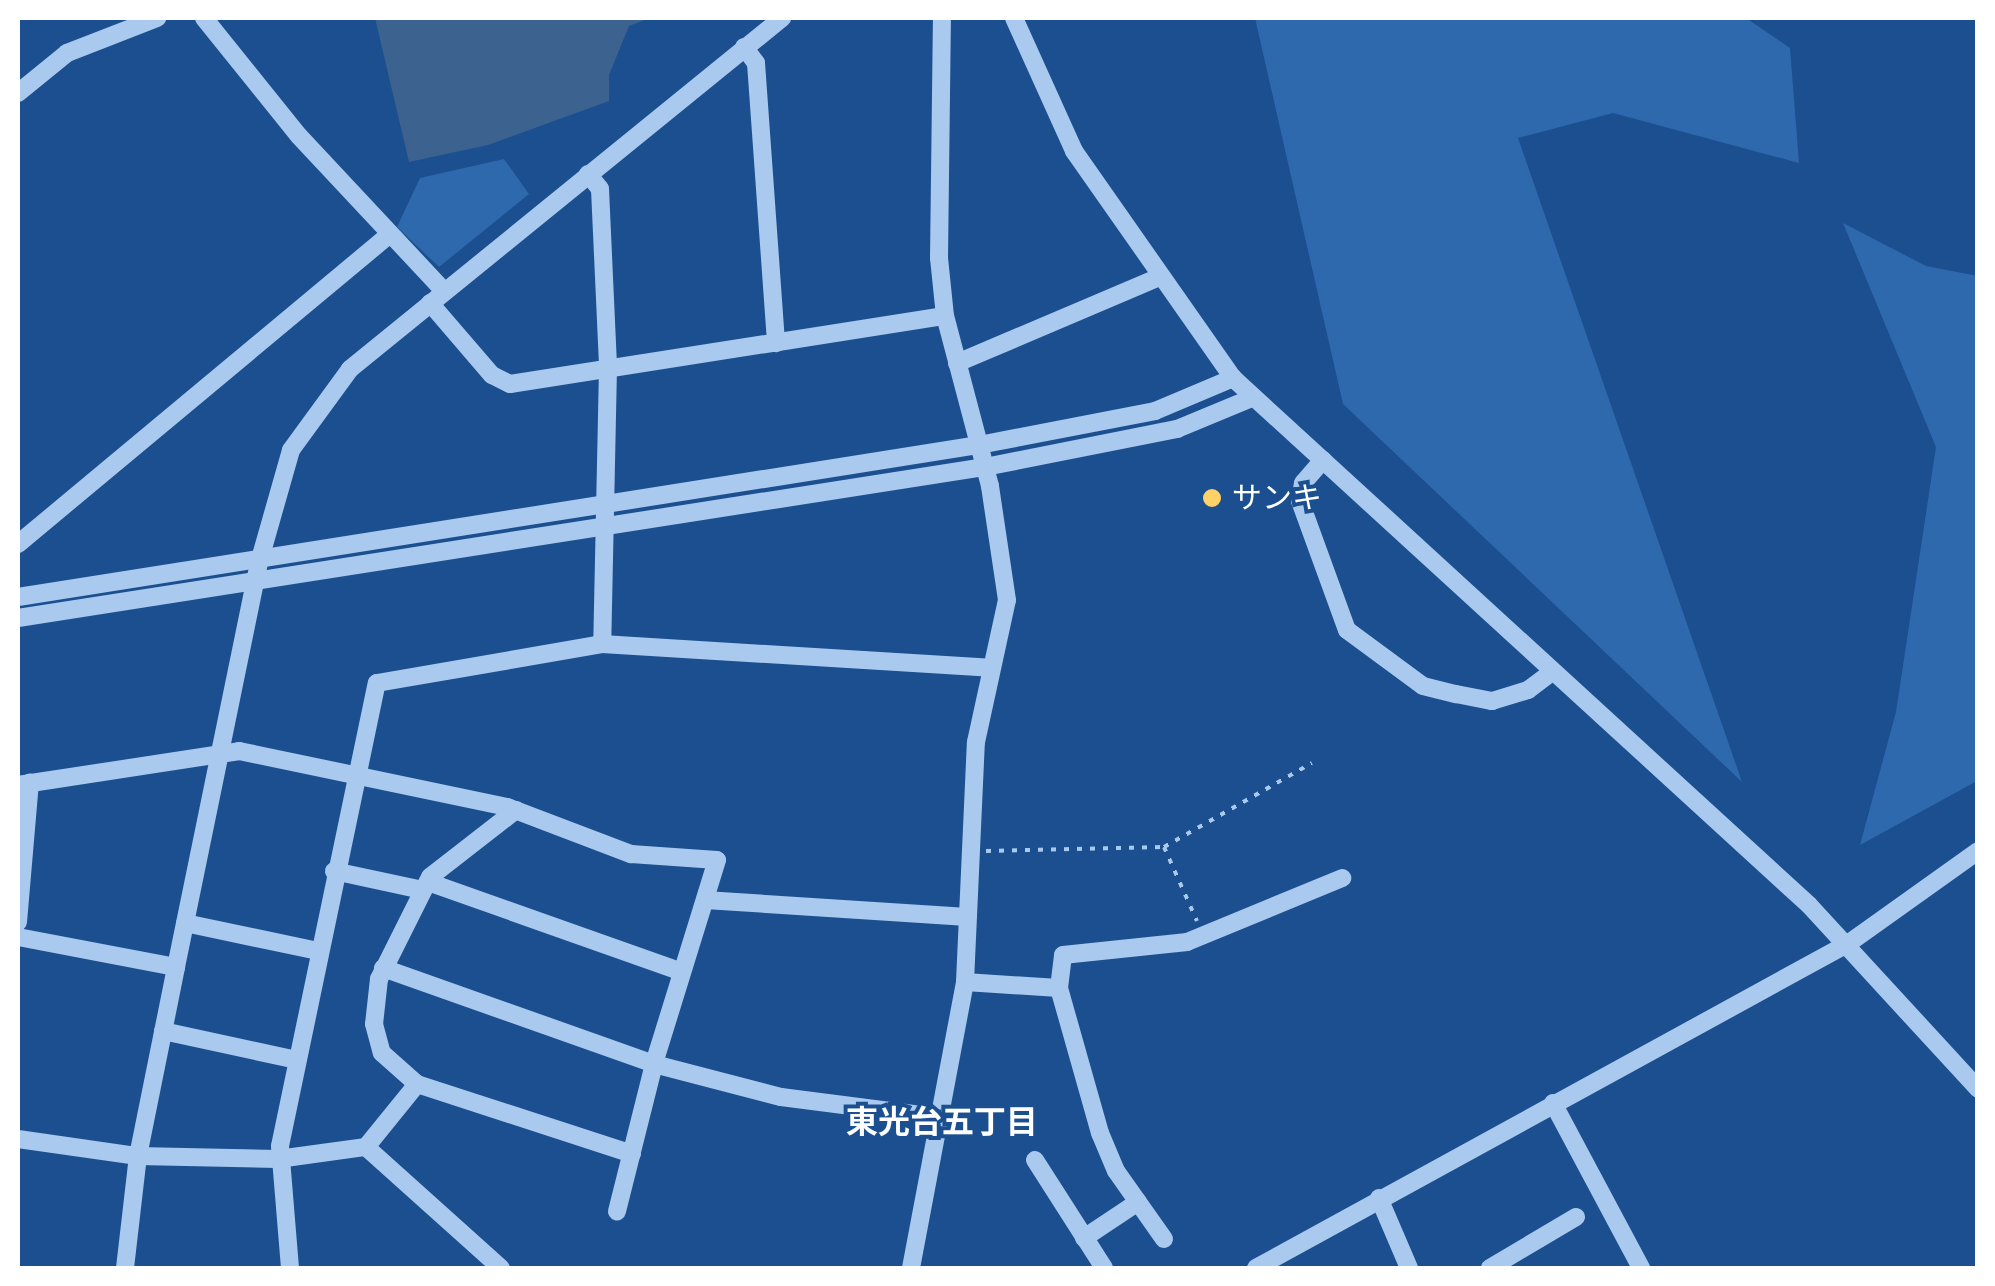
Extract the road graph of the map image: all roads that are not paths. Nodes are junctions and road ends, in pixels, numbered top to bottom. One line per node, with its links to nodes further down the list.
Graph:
1 (157, 18): 7 (street)
2 (204, 18): 9 (street)
3 (782, 18): 6 (street)
4 (942, 18): 12 (street)
5 (1014, 18): 10 (street)
6 (744, 48): 8 (street); 13 (street)
7 (22, 90)
8 (588, 174): 11 (street); 15 (street)
9 (390, 234): 11 (street); 23 (street)
10 (1160, 277): 14 (street); 16 (street)
11 (437, 297): 15 (street); 24 (street)
12 (946, 316): 13 (street); 14 (street)
13 (776, 342): 15 (street)
14 (957, 363): 18 (street)
15 (608, 368): 21 (street)
16 (1233, 378): 17 (street); 18 (street)
17 (1252, 398): 19 (street); 20 (street)
18 (979, 445): 20 (street); 21 (street)
19 (1323, 460): 29 (street); 29 (street)
20 (985, 467): 22 (street); 28 (street)
21 (606, 506): 22 (street); 24 (street)
22 (605, 526): 24 (street); 27 (street)
23 (18, 544)
24 (258, 568): 25 (street); 26 (street); 30 (street)
25 (18, 597)
26 (18, 618)
27 (602, 644): 28 (street); 31 (street)
28 (990, 668): 39 (street)
29 (1553, 671): 43 (street)
30 (224, 749): 31 (street); 32 (street); 41 (street)
31 (354, 774): 33 (street); 35 (street)
32 (24, 784): 40 (street)
33 (516, 810): 37 (street); 38 (street)
34 (1978, 850): 43 (street)
35 (334, 870): 37 (street); 44 (street)
36 (1342, 878): 49 (street)
37 (426, 886): 46 (street); 47 (street)
38 (705, 900): 39 (street); 47 (street)
39 (967, 917): 48 (street)
40 (18, 922)
41 (185, 924): 44 (street); 45 (street)
42 (18, 938): 45 (street)
43 (1849, 943): 54 (street); 55 (street)
44 (318, 951): 51 (street)
45 (176, 967): 50 (street)
46 (384, 968): 52 (street); 53 (street)
47 (682, 972): 52 (street)
48 (965, 982): 49 (street); 56 (street)
49 (1058, 988): 64 (street)
50 (163, 1031): 51 (street); 60 (street)
51 (297, 1060): 61 (street)
52 (654, 1064): 56 (street); 59 (street)
53 (417, 1084): 58 (street); 59 (street)
54 (1978, 1088)
55 (1553, 1104): 63 (street); 77 (street)
56 (937, 1117): 72 (street)
57 (18, 1139): 60 (street)
58 (366, 1147): 61 (street); 71 (street)
59 (632, 1154): 65 (street)
60 (138, 1156): 61 (street); 69 (street)
61 (278, 1159): 70 (street)
62 (1035, 1160): 67 (street)
63 (1379, 1198): 74 (street); 75 (street)
64 (1138, 1202): 67 (street); 68 (street)
65 (617, 1212)
66 (1576, 1217): 76 (street)
67 (1084, 1238): 73 (street)
68 (1164, 1239)
69 (126, 1268)
70 (290, 1268)
71 (500, 1268)
72 (911, 1268)
73 (1104, 1268)
74 (1256, 1268)
75 (1409, 1268)
76 (1490, 1268)
77 (1641, 1268)

